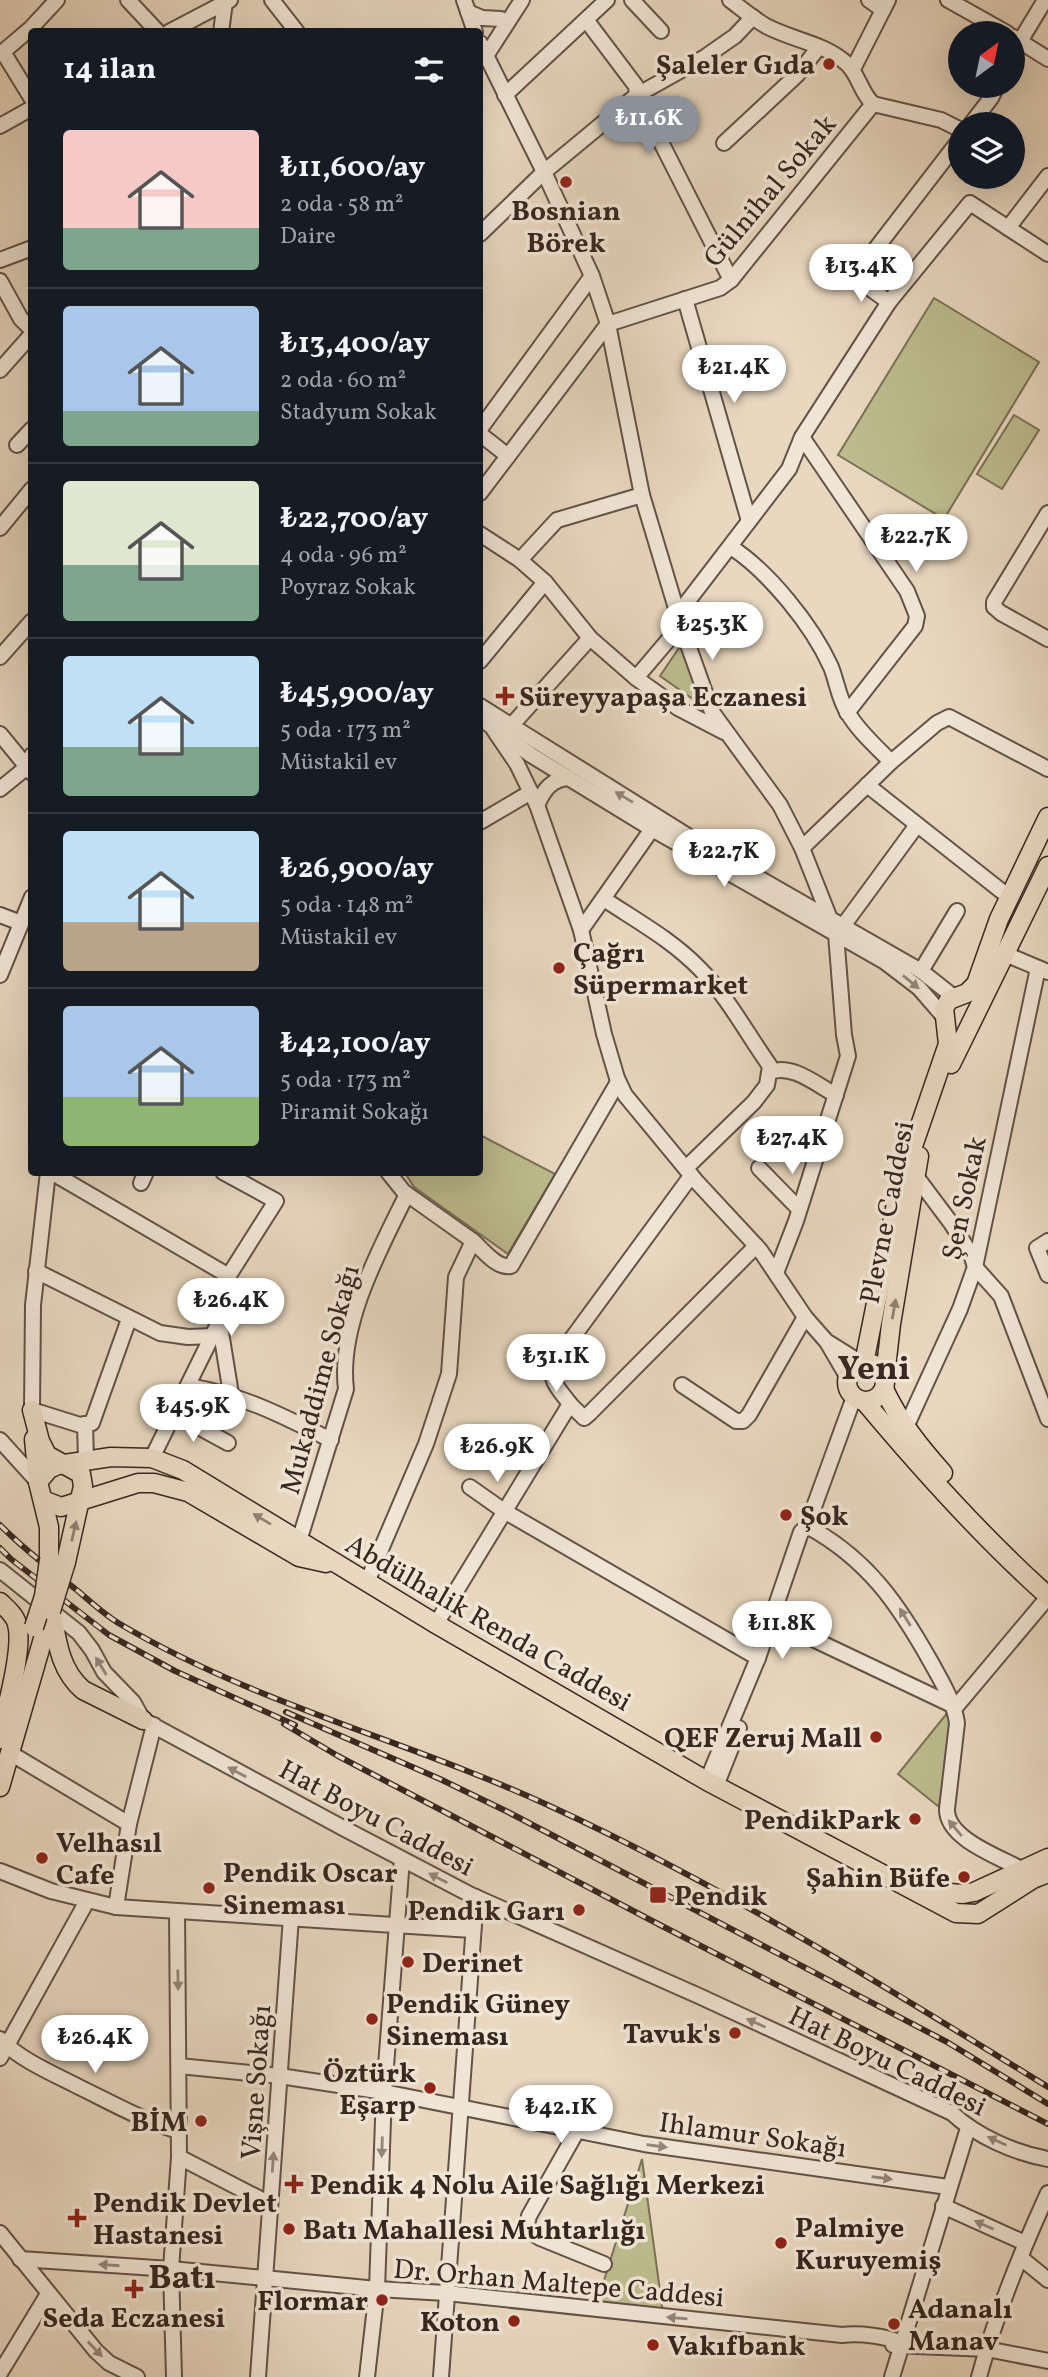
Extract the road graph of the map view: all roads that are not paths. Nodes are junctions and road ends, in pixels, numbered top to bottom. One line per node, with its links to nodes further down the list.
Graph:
1 (57, 0): 20 (street)
2 (128, 0): 21 (street)
3 (272, 0): 24 (street)
4 (513, 0): 16 (street)
5 (522, 0): 29 (street)
6 (607, 0): 17 (street)
7 (632, 0): 27 (street)
8 (730, 0): 15 (street)
9 (869, 0): 13 (street)
10 (948, 0): 18 (street)
11 (1045, 0): 19 (street)
12 (228, 1): 22 (street); 23 (street)
13 (886, 5): 34 (street)
14 (466, 6): 16 (street); 25 (street)
15 (753, 17): 30 (street); 37 (street)
16 (500, 19): 28 (street)
17 (587, 21): 36 (street); 37 (street)
18 (981, 21)
19 (1026, 24)
20 (31, 28)
21 (154, 28)
22 (177, 28)
23 (222, 28)
24 (294, 28)
25 (474, 28)
26 (28, 31): 35 (street)
27 (661, 31)
28 (483, 46)
29 (483, 47)
30 (819, 47): 34 (street); 44 (street)
31 (1026, 48): 33 (street)
32 (483, 50): 36 (street)
33 (1048, 59)
34 (853, 69): 39 (street)
35 (28, 93)
36 (505, 95): 46 (street)
37 (637, 95): 46 (street); 54 (street)
38 (991, 98): 41 (street)
39 (873, 104): 42 (street, Gülnihal Sokak); 54 (street, Gülnihal Sokak)
40 (28, 110): 43 (street)
41 (980, 112)
42 (948, 124)
43 (0, 126)
44 (724, 143)
45 (948, 155): 57 (street)
46 (544, 172): 49 (street); 53 (street)
47 (1048, 176): 48 (street)
48 (1008, 228): 51 (street); 57 (street)
49 (483, 231)
50 (28, 250): 52 (street)
51 (1048, 254)
52 (0, 260)
53 (592, 276): 58 (street); 62 (street)
54 (731, 280): 56 (street, Gülnihal Sokak)
55 (0, 281): 59 (street)
56 (685, 299): 58 (street, Gülnihal Sokak); 72 (street)
57 (889, 302): 65 (street)
58 (608, 324): 67 (street); 70 (street)
59 (28, 327)
60 (28, 337): 61 (street)
61 (0, 370)
62 (483, 427)
63 (28, 434): 66 (street)
64 (483, 434): 67 (street)
65 (802, 437): 72 (street); 86 (street)
66 (18, 445)
67 (508, 456): 68 (street)
68 (483, 489)
69 (28, 494): 73 (street)
70 (642, 495): 76 (street); 78 (street)
71 (1048, 513): 81 (street)
72 (749, 521): 75 (street)
73 (0, 528)
74 (483, 538): 76 (street)
75 (731, 547): 78 (street); 86 (street)
76 (520, 560): 77 (street)
77 (545, 582): 80 (street); 83 (street)
78 (680, 619): 84 (street); 89 (street)
79 (28, 626): 82 (street)
80 (590, 638): 84 (street); 88 (street)
81 (1048, 639)
82 (0, 657)
83 (483, 657)
84 (636, 678): 89 (street)
85 (483, 709): 88 (street)
86 (847, 713): 92 (street)
87 (483, 719): 88 (street)
88 (503, 726): 91 (street); 99 (street); 111 (street, one-way to 88)
89 (726, 733): 104 (street)
90 (0, 734): 93 (street)
91 (516, 745): 96 (street); 99 (street)
92 (891, 762): 95 (street); 97 (street)
93 (28, 763)
94 (28, 767): 98 (street)
95 (1048, 769)
96 (569, 778): 99 (street); 103 (street)
97 (867, 785): 102 (street); 104 (street)
98 (0, 789)
99 (534, 799): 101 (street); 114 (street)
100 (1048, 817): 106 (main road)
101 (483, 821)
102 (917, 825): 106 (street); 115 (street)
103 (652, 829): 107 (street); 115 (street)
104 (802, 848): 111 (street)
105 (1048, 866): 116 (main road, Plevne Caddesi)
106 (1009, 897): 112 (main road)
107 (604, 900): 114 (street); 124 (street)
108 (28, 906): 113 (street)
109 (957, 911): 119 (street)
110 (0, 915): 113 (street)
111 (829, 918): 115 (street)
112 (999, 919): 116 (main road); 121 (main road)
113 (21, 923): 120 (street)
114 (581, 930): 125 (street)
115 (839, 930): 119 (street); 123 (street, one-way to 123); 126 (street)
116 (1018, 930): 117 (main road, Plevne Caddesi)
117 (1005, 954): 118 (street); 122 (main road, Plevne Caddesi)
118 (1043, 970): 139 (street, Şen Sokak)
119 (920, 971): 121 (street)
120 (0, 975)
121 (956, 997): 122 (main road); 123 (main road)
122 (972, 1019): 123 (main road); 129 (main road, Plevne Caddesi)
123 (945, 1020): 149 (main road, Plevne Caddesi)
124 (770, 1072): 126 (street); 128 (street)
125 (618, 1082): 128 (street); 136 (street)
126 (836, 1095): 135 (street)
127 (759, 1168): 135 (street)
128 (689, 1172): 138 (street); 156 (street)
129 (915, 1175): 139 (street); 151 (main road, Plevne Caddesi, one-way to 129)
130 (49, 1176): 140 (street)
131 (57, 1176): 143 (street)
132 (230, 1176): 143 (street)
133 (391, 1176): 134 (street)
134 (407, 1194): 136 (street); 163 (street, Mukaddime Sokağı)
135 (799, 1209): 141 (street)
136 (473, 1241): 180 (street)
137 (1048, 1241): 142 (street)
138 (756, 1246): 141 (street); 156 (street)
139 (975, 1267): 159 (street); 161 (street, Şen Sokak)
140 (36, 1271): 145 (street); 157 (street)
141 (776, 1273): 144 (street)
142 (1048, 1275)
143 (229, 1276): 146 (street)
144 (805, 1317): 148 (street); 152 (street)
145 (129, 1319): 147 (street); 160 (street)
146 (219, 1320): 147 (street); 154 (street)
147 (213, 1336): 153 (street)
148 (828, 1342): 149 (street); 150 (street)
149 (862, 1363): 150 (main road); 151 (main road)
150 (848, 1378): 155 (main road)
151 (885, 1383): 155 (main road); 161 (main road)
152 (682, 1385)
153 (189, 1386): 154 (street); 158 (street)
154 (231, 1394): 163 (street)
155 (860, 1399): 175 (street); 181 (main road)
156 (570, 1404): 174 (street)
157 (32, 1410): 160 (street); 168 (main road); 169 (main road)
158 (175, 1414): 164 (street); 166 (street)
159 (1048, 1419)
160 (85, 1424): 167 (street)
161 (906, 1427): 179 (main road)
162 (0, 1440): 169 (street)
163 (331, 1440): 176 (street, Mukaddime Sokağı)
164 (228, 1443)
165 (118, 1457): 166 (main road, Abdülhalik Renda Caddesi); 167 (main road, Abdülhalik Renda Caddesi); 170 (main road)
166 (152, 1458): 176 (main road, Abdülhalik Renda Caddesi, one-way to 166)
167 (86, 1460): 168 (main road, Abdülhalik Renda Caddesi)
168 (60, 1464): 169 (main road); 173 (main road)
169 (38, 1482): 172 (main road)
170 (122, 1487): 173 (main road, Abdülhalik Renda Caddesi); 176 (main road, Abdülhalik Renda Caddesi)
171 (470, 1487): 174 (street)
172 (43, 1500): 173 (main road); 177 (main road)
173 (79, 1500): 177 (main road, one-way to 173)
174 (504, 1511): 184 (street); 186 (street)
175 (807, 1526): 183 (street); 186 (street); 187 (street, one-way to 175)
176 (299, 1549): 180 (main road, Abdülhalik Renda Caddesi)
177 (58, 1561): 185 (main road, bridge); 185 (main road, bridge)
178 (0, 1570): 188 (street, Hat Boyu Caddesi, one-way to 178)
179 (1048, 1581)
180 (367, 1582): 184 (main road, Abdülhalik Renda Caddesi)
181 (1048, 1596): 187 (street)
182 (0, 1602): 189 (main road)
183 (777, 1622): 187 (street); 190 (street)
184 (436, 1624): 190 (main road, Abdülhalik Renda Caddesi)
185 (45, 1636): 188 (main road); 189 (main road)
186 (758, 1658): 190 (street)
187 (953, 1707): 195 (street, one-way to 187)
188 (148, 1722): 192 (street); 194 (street, Hat Boyu Caddesi, one-way to 188)
189 (3, 1744): 191 (main road); 192 (street)
190 (712, 1783): 198 (main road, Abdülhalik Renda Caddesi)
191 (0, 1787)
192 (129, 1824): 203 (street)
193 (1048, 1858): 195 (main road)
194 (402, 1859): 200 (street, Hat Boyu Caddesi, one-way to 194); 207 (street)
195 (1015, 1870): 199 (main road); 202 (street)
196 (0, 1871): 201 (street)
197 (1048, 1874): 202 (main road)
198 (907, 1887): 199 (main road, Abdülhalik Renda Caddesi); 205 (main road, Abdülhalik Renda Caddesi)
199 (982, 1889): 202 (main road); 205 (main road)
200 (476, 1897): 208 (street); 214 (street, Hat Boyu Caddesi, one-way to 200)
201 (87, 1901): 203 (street); 209 (street)
202 (998, 1903): 205 (main road)
203 (116, 1907): 204 (street)
204 (177, 1912): 206 (street); 210 (street, one-way to 210)
205 (978, 1914)
206 (291, 1917): 207 (street); 211 (street, Vişne Sokağı)
207 (396, 1925): 208 (street); 212 (street)
208 (472, 1930): 213 (street)
209 (2, 2047): 215 (street)
210 (179, 2066): 211 (street, Ihlamur Sokağı); 215 (street)
211 (280, 2076): 212 (street, Ihlamur Sokağı); 221 (street, Vişne Sokağı, one-way to 211)
212 (384, 2092): 213 (street, Ihlamur Sokağı); 230 (street, one-way to 230)
213 (462, 2107): 216 (street, Ihlamur Sokağı); 231 (street)
214 (968, 2128): 218 (street, Hat Boyu Caddesi, one-way to 214); 219 (street)
215 (179, 2131): 217 (street)
216 (578, 2131): 219 (street, Ihlamur Sokağı, one-way to 219); 226 (street)
217 (178, 2157): 221 (street); 227 (street)
218 (1048, 2159)
219 (948, 2188): 222 (street)
220 (1048, 2193): 224 (street)
221 (270, 2204): 228 (street, Vişne Sokağı)
222 (943, 2206): 224 (street, one-way to 222); 233 (street)
223 (0, 2233): 225 (street)
224 (1023, 2251): 229 (street); 234 (street)
225 (20, 2259): 227 (street, Dr. Orhan Maltepe Caddesi, one-way to 225); 232 (street)
226 (604, 2264)
227 (171, 2269): 228 (street, Dr. Orhan Maltepe Caddesi); 238 (street)
228 (265, 2278): 230 (street, Dr. Orhan Maltepe Caddesi); 239 (street, Vişne Sokağı)
229 (1048, 2280)
230 (377, 2289): 231 (street, Dr. Orhan Maltepe Caddesi); 240 (street)
231 (446, 2293): 233 (street, Dr. Orhan Maltepe Caddesi, one-way to 231); 241 (street)
232 (48, 2294): 236 (street); 237 (street, one-way to 237)
233 (902, 2343): 234 (street, Dr. Orhan Maltepe Caddesi); 242 (street)
234 (987, 2349): 235 (street, Dr. Orhan Maltepe Caddesi); 243 (street)
235 (1048, 2361)
236 (0, 2373)
237 (137, 2377)
238 (174, 2377)
239 (258, 2377)
240 (367, 2377)
241 (441, 2377)
242 (892, 2377)
243 (979, 2377)

